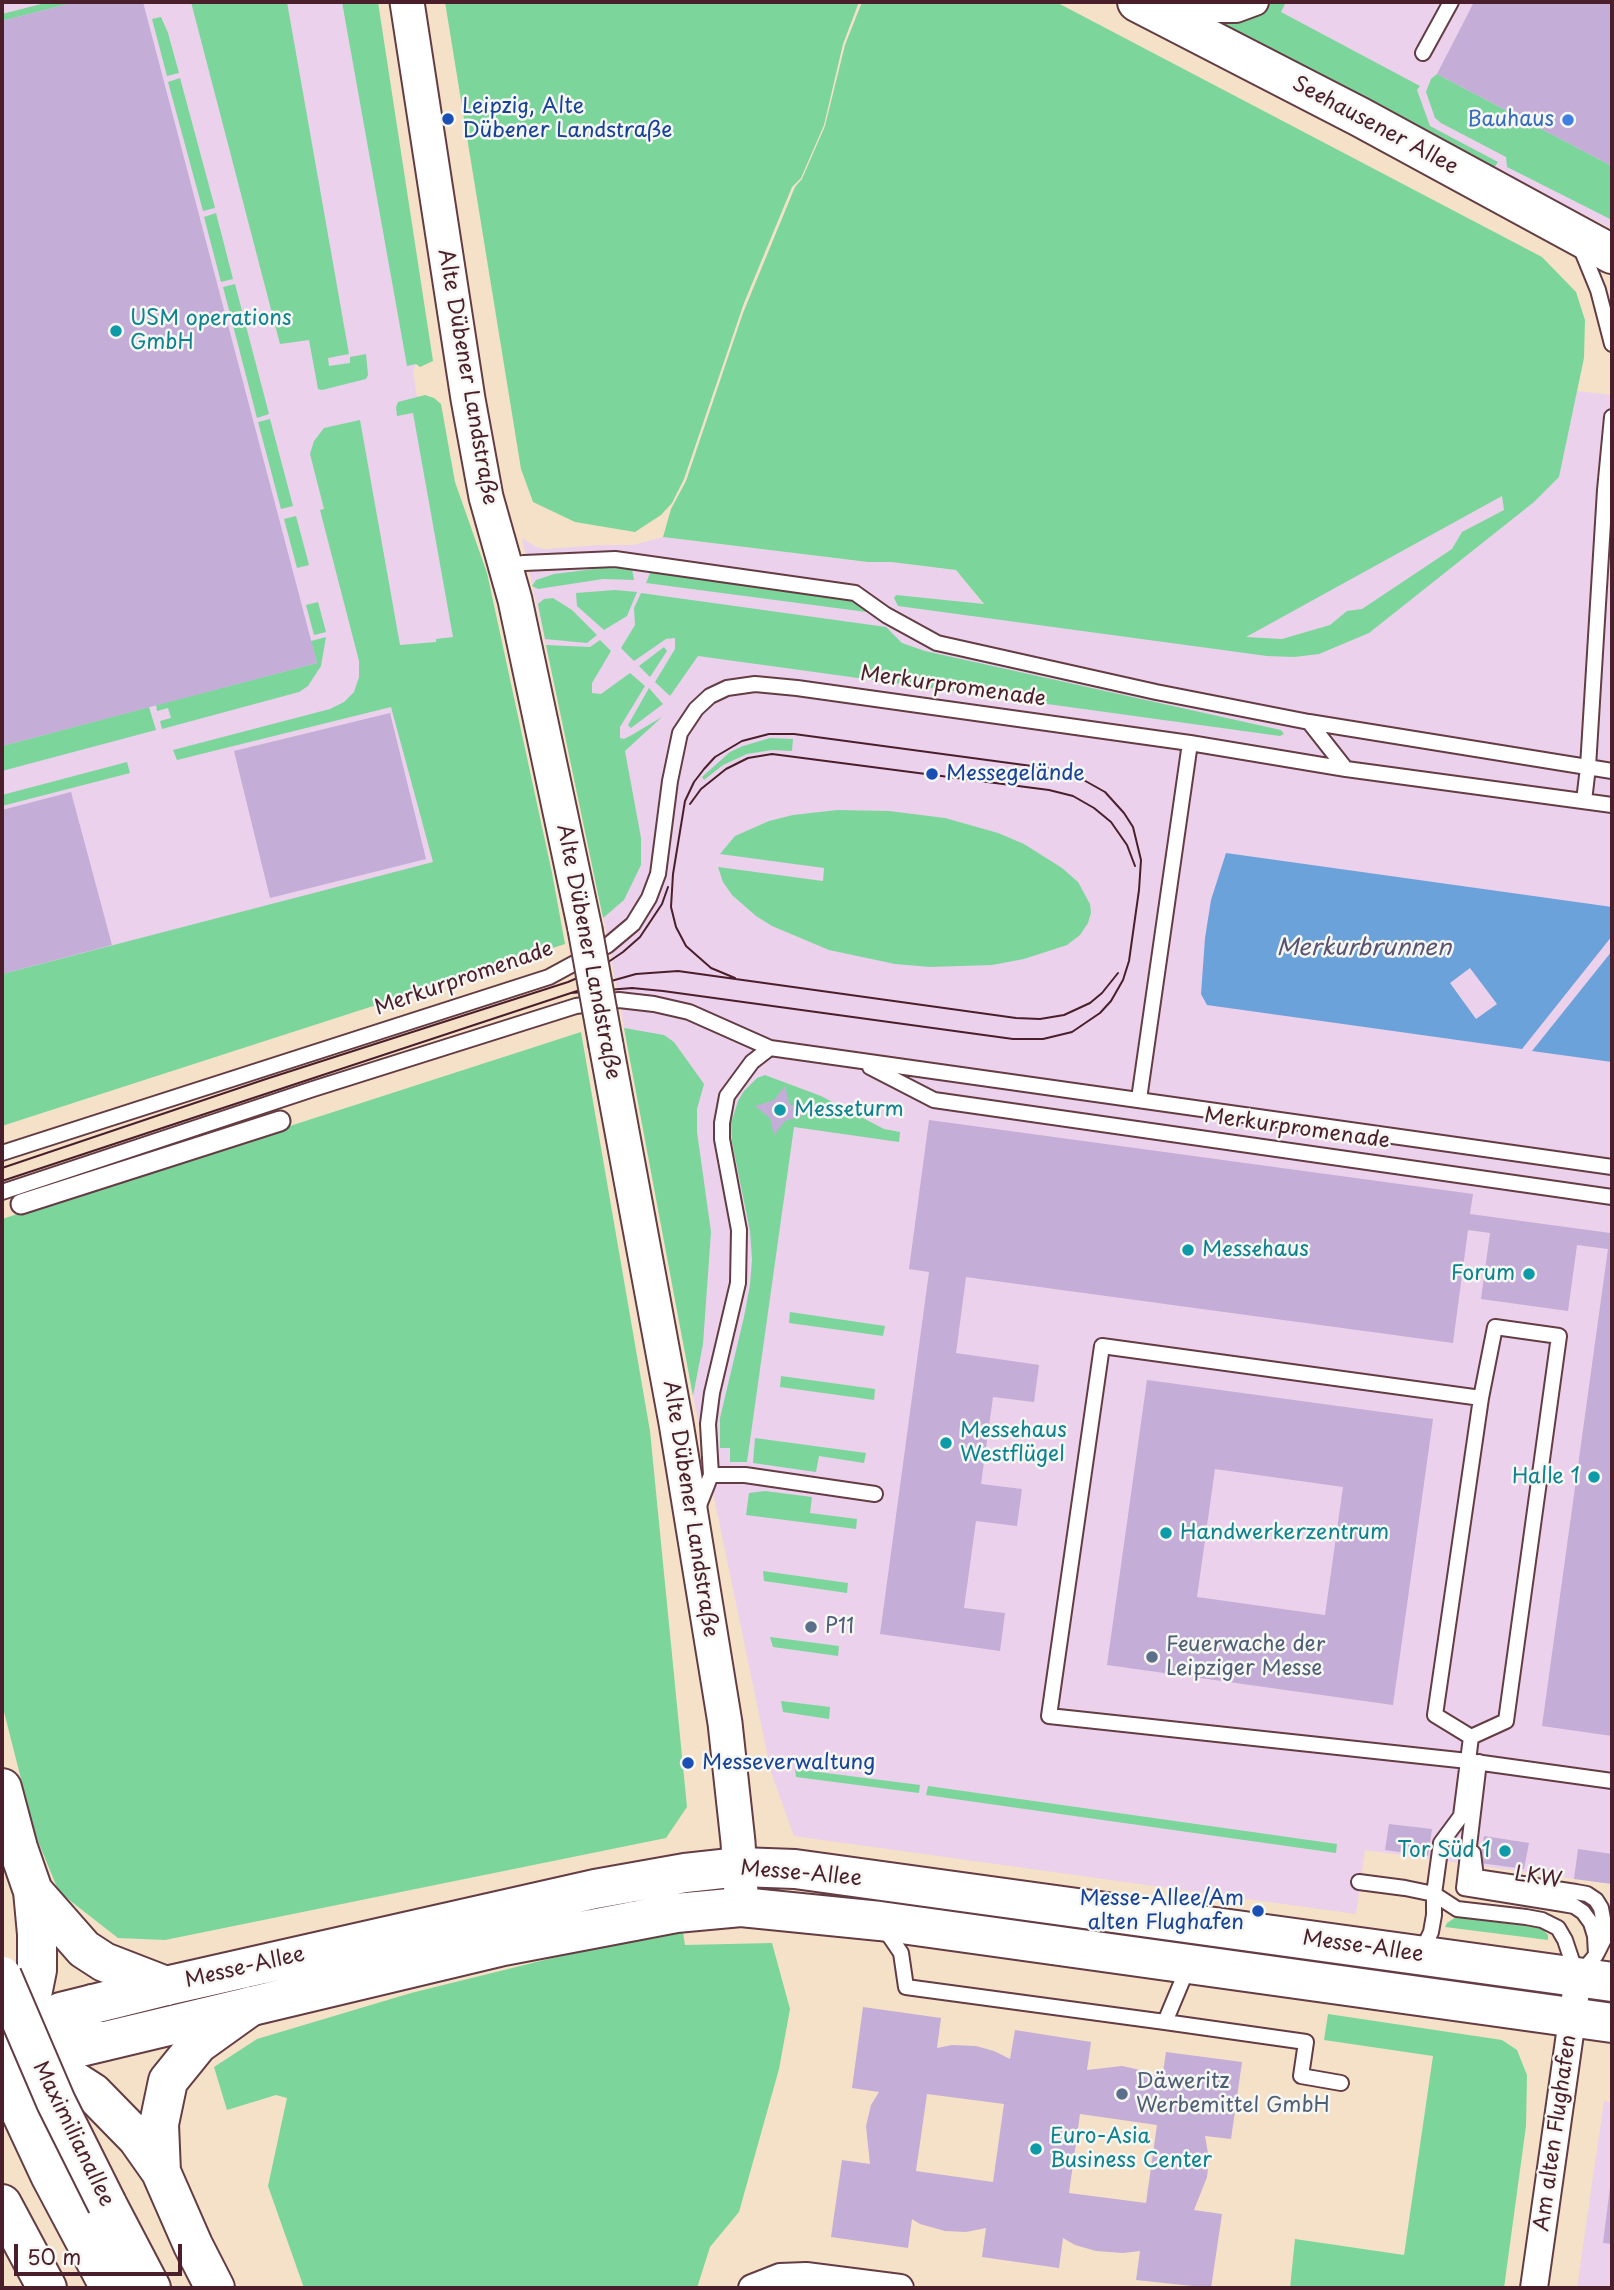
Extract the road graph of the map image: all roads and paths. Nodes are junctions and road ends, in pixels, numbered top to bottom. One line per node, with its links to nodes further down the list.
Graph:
1 (407, 2): 11 (street, Alte Dübener Landstraße)
2 (1137, 2): 7 (main road, Seehausener Allee)
3 (1153, 2): 4 (street)
4 (1255, 2)
5 (1451, 2): 6 (lane)
6 (1423, 53)
7 (1574, 232): 8 (main road, Seehausener Allee); 9 (lane)
8 (1612, 254)
9 (1612, 344)
10 (1612, 418): 14 (lane)
11 (507, 566): 12 (lane, Merkurpromenade); 31 (street, Alte Dübener Landstraße, bridge)
12 (1309, 722): 14 (lane, Merkurpromenade); 15 (lane)
13 (1190, 743): 15 (lane, Merkurpromenade); 21 (lane); 23 (lane, Merkurpromenade)
14 (1588, 767): 16 (lane, Merkurpromenade); 17 (lane)
15 (1346, 769): 17 (lane, Merkurpromenade)
16 (1612, 771)
17 (1584, 801): 18 (lane, Merkurpromenade)
18 (1612, 805)
19 (770, 1048): 20 (lane, Merkurpromenade); 25 (lane, Merkurpromenade); 29 (lane)
20 (860, 1061): 21 (lane, Merkurpromenade); 26 (lane, Merkurpromenade)
21 (1139, 1099): 24 (lane, Merkurpromenade)
22 (280, 1121): 27 (street)
23 (2, 1153)
24 (1612, 1167)
25 (2, 1192)
26 (1612, 1197)
27 (21, 1204)
28 (1481, 1398): 32 (lane); 32 (lane); 33 (lane)
29 (711, 1475): 30 (lane); 31 (lane)
30 (875, 1494)
31 (692, 1523): 36 (street, Alte Dübener Landstraße)
32 (1471, 1737): 33 (lane)
33 (1474, 1761): 34 (lane); 39 (lane); 44 (lane, LKW)
34 (1612, 1781)
35 (2, 1788): 38 (main road)
36 (740, 1867): 40 (street, Alte Dübener Landstraße); 42 (main road, Messe-Allee); 46 (main road, Messe-Allee)
37 (1359, 1882): 39 (lane)
38 (33, 1891): 46 (main road); 51 (main road)
39 (1434, 1894): 42 (lane); 44 (lane)
40 (741, 1906): 41 (main road, Messe-Allee); 47 (main road, Messe-Allee)
41 (880, 1921): 43 (main road, Messe-Allee); 49 (lane)
42 (1419, 1955): 44 (main road, Messe-Allee)
43 (1189, 1964): 48 (main road, Messe-Allee); 49 (lane)
44 (1595, 1971): 48 (street, Am alten Flughafen)
45 (2, 1976): 55 (main road, Maximilianallee, bridge)
46 (166, 1986): 51 (main road, Messe-Allee)
47 (251, 2006): 51 (main road, Messe-Allee); 53 (main road)
48 (1572, 2017): 50 (main road, Messe-Allee); 62 (street, Am alten Flughafen)
49 (1165, 2022): 52 (lane)
50 (1612, 2023)
51 (10, 2047): 53 (main road); 55 (main road)
52 (1341, 2083)
53 (162, 2172): 59 (main road)
54 (2, 2204): 56 (main road)
55 (90, 2213): 57 (main road); 58 (main road, Maximilianallee)
56 (47, 2288)
57 (110, 2288)
58 (151, 2288)
59 (215, 2288)
60 (752, 2288): 61 (street)
61 (900, 2288)
62 (1534, 2288)

